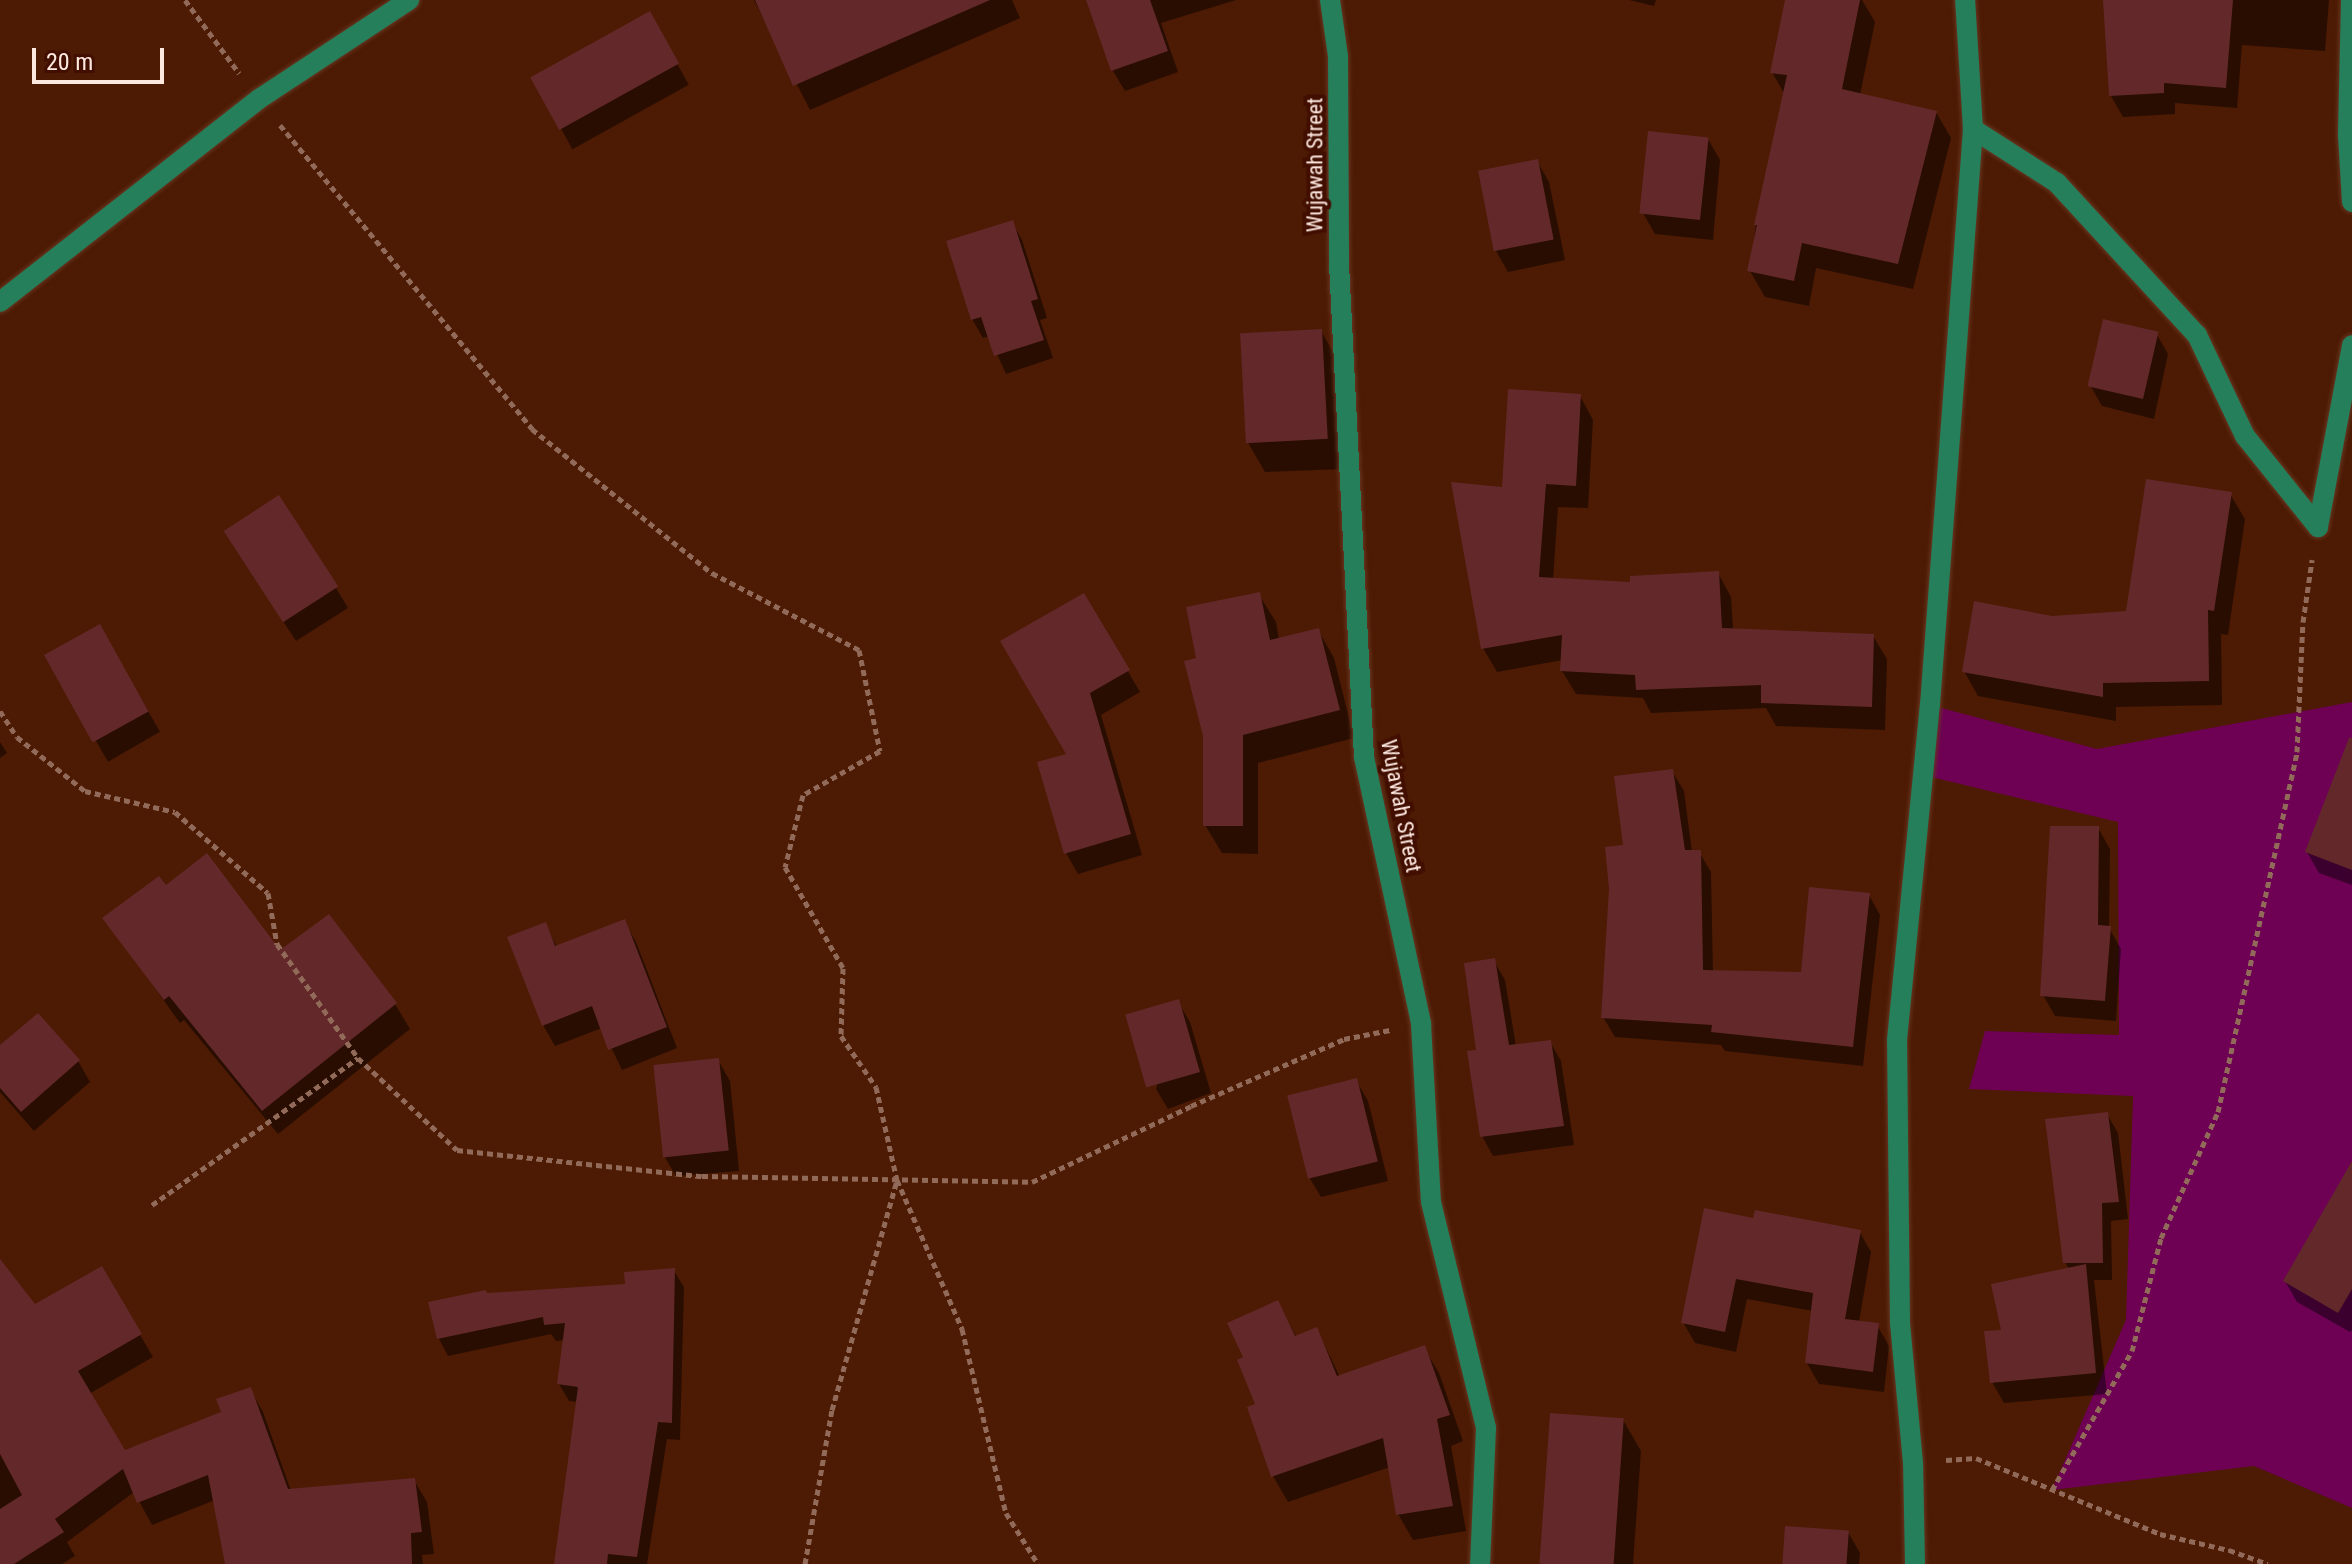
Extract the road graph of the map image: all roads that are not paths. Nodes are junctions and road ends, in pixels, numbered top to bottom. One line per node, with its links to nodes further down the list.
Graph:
1 (409, 0): 7 (street)
2 (1330, 0): 9 (street, Wujawah Street)
3 (1965, 0): 5 (street)
4 (2351, 0): 6 (street)
5 (1973, 129): 8 (street); 10 (street)
6 (2352, 202)
7 (0, 302)
8 (2352, 345)
9 (1480, 1564)
10 (1915, 1564)

